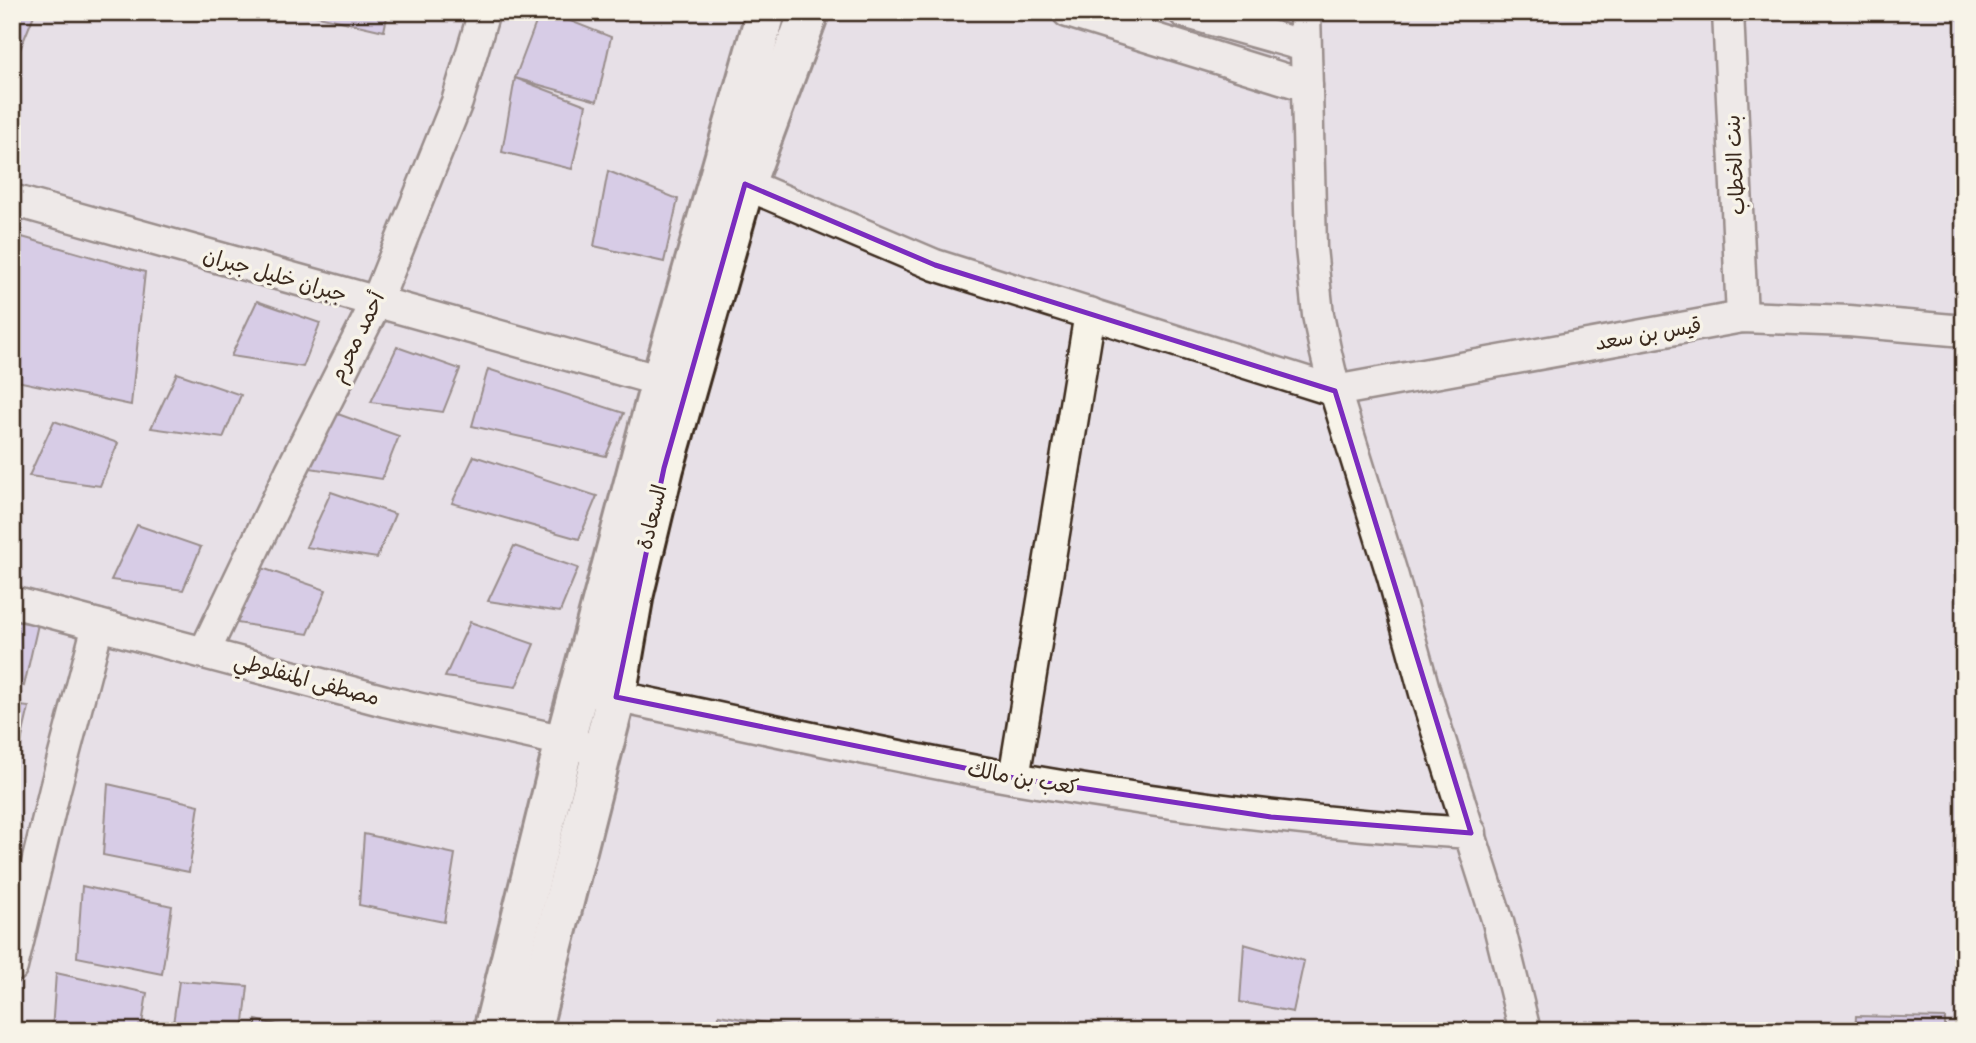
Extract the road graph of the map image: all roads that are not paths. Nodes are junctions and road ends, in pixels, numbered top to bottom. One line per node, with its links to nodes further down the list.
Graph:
1 (484, 12): 12 (street, أحمد محرم)
2 (766, 12): 16 (street, السعادة)
3 (809, 12): 10 (street, السعادة)
4 (1068, 12): 9 (street)
5 (1184, 12): 8 (street)
6 (1305, 12): 8 (street)
7 (1728, 12): 14 (street, بنت الخطاب)
8 (1305, 46): 9 (street)
9 (1307, 86): 17 (street)
10 (745, 184): 13 (street); 22 (street, السعادة)
11 (12, 200): 12 (street, جبران خليل جبران)
12 (376, 303): 16 (street, جبران خليل جبران); 20 (street, أحمد محرم)
13 (1090, 313): 17 (street); 25 (street)
14 (1742, 317): 15 (street, قيس بن سعد); 17 (street, قيس بن سعد)
15 (1964, 331)
16 (661, 381): 21 (street, السعادة)
17 (1335, 391): 26 (street)
18 (12, 602): 19 (street, مصطفى المنفلوطي)
19 (98, 625): 20 (street, مصطفى المنفلوطي); 27 (street)
20 (205, 651): 23 (street, مصطفى المنفلوطي)
21 (579, 689): 22 (street, كعب بن مالك); 23 (street, السعادة)
22 (616, 697): 24 (street, السعادة); 25 (street, كعب بن مالك)
23 (565, 741): 24 (street, مصطفى المنفلوطي); 28 (street, السعادة)
24 (601, 753): 29 (street, السعادة)
25 (1014, 778): 26 (street, كعب بن مالك)
26 (1471, 833): 30 (street)
27 (12, 967)
28 (492, 1031)
29 (531, 1031)
30 (1525, 1031)

